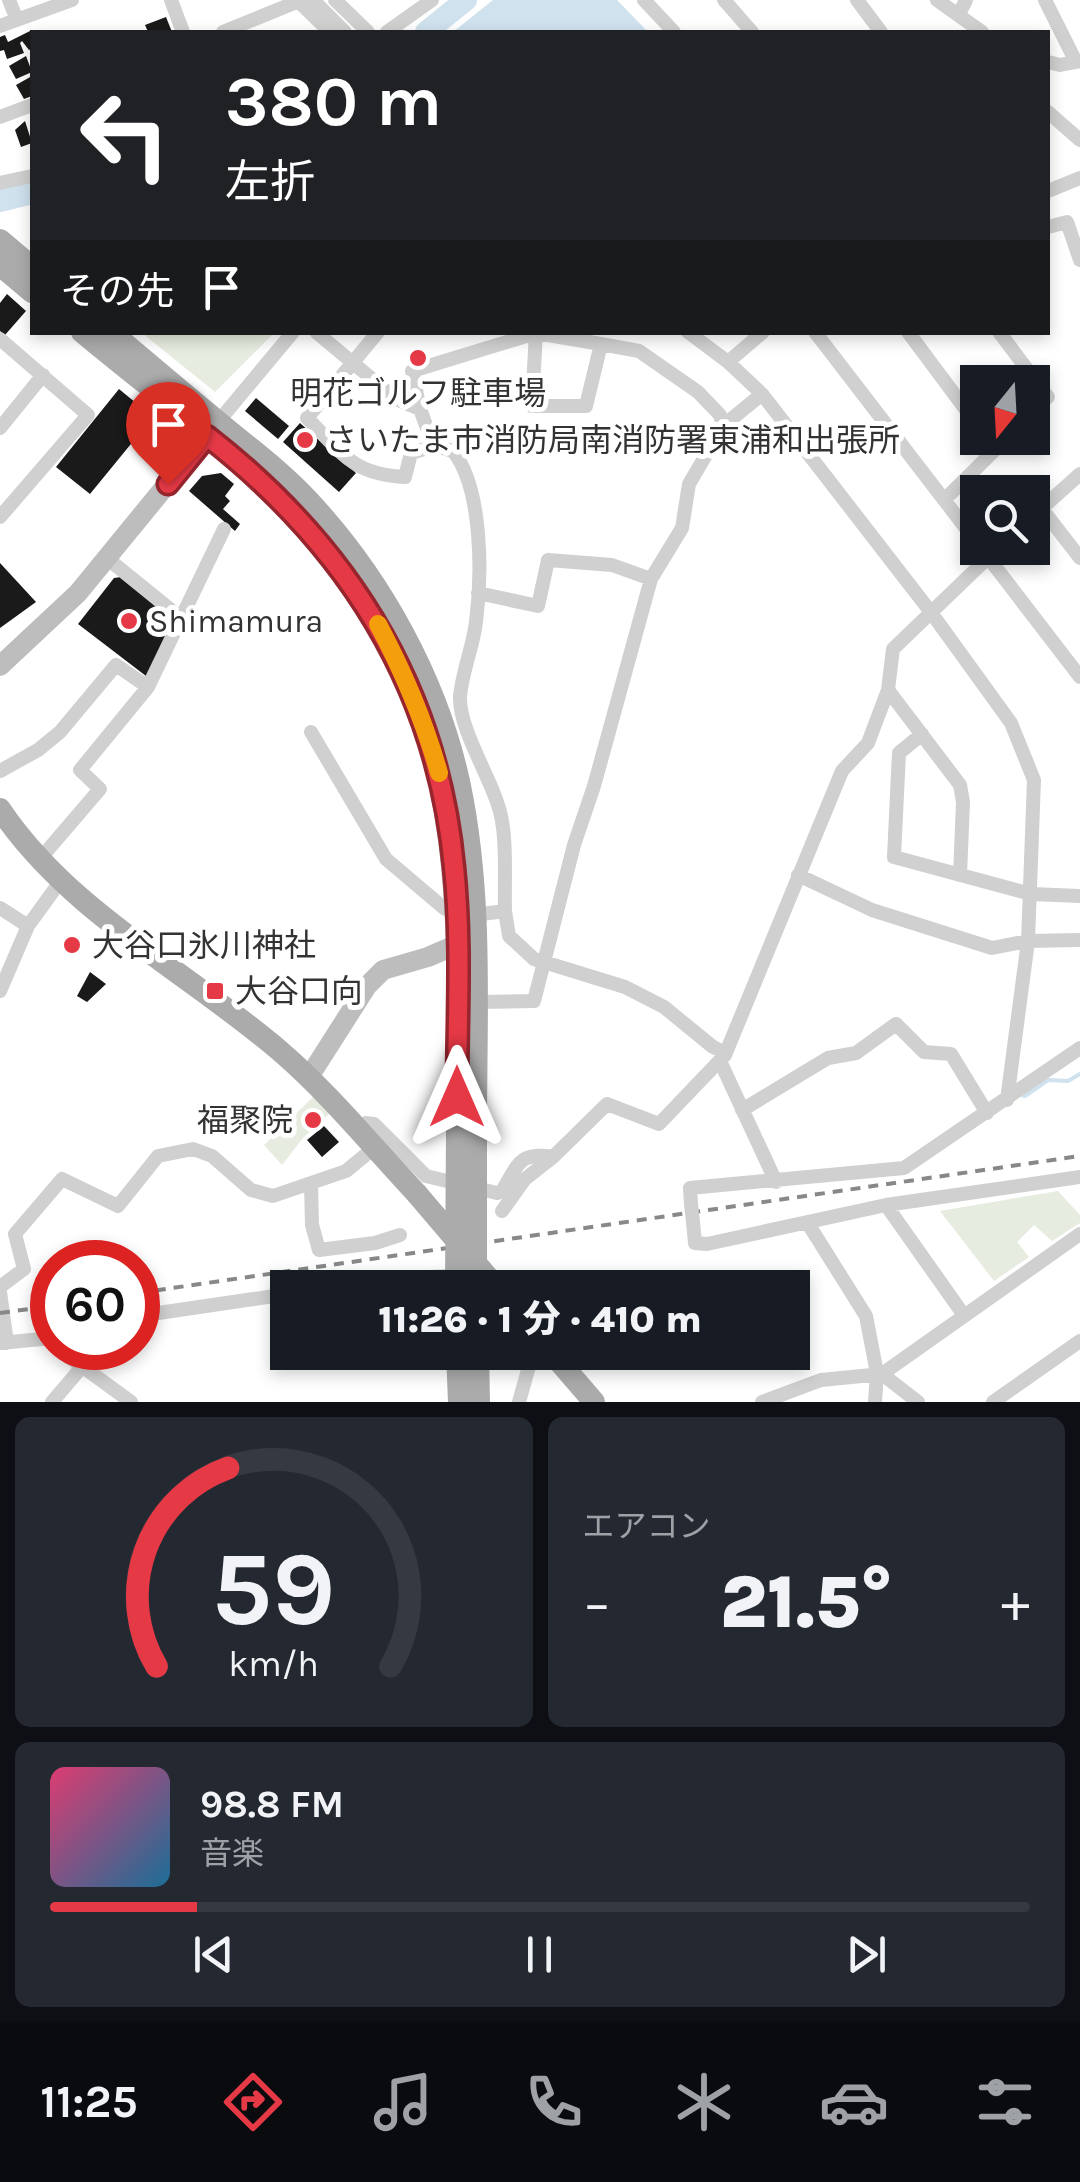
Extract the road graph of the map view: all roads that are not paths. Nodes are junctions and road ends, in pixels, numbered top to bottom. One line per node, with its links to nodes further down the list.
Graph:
1 (9, 0): 14 (street)
2 (72, 0): 14 (street)
3 (171, 0): 16 (street)
4 (314, 0): 19 (street)
5 (335, 0): 20 (street)
6 (432, 0): 21 (street)
7 (644, 0): 22 (street)
8 (724, 0): 23 (street)
9 (857, 0): 24 (street)
10 (937, 0): 13 (street)
11 (1045, 0): 27 (street)
12 (298, 1): 17 (street); 18 (street)
13 (962, 7): 25 (street)
14 (16, 20): 15 (street)
15 (0, 26)
16 (182, 30)
17 (228, 30)
18 (328, 30)
19 (343, 30)
20 (366, 30)
21 (391, 30)
22 (672, 30)
23 (750, 30)
24 (880, 30)
25 (980, 30)
26 (1050, 62): 27 (street)
27 (1078, 62)
28 (30, 106): 30 (street)
29 (1050, 114): 31 (street)
30 (0, 117)
31 (1080, 140)
32 (30, 176): 34 (street)
33 (1080, 178): 35 (street)
34 (0, 183)
35 (1050, 190)
36 (1050, 226): 38 (street)
37 (0, 240): 40 (main road)
38 (1080, 260)
39 (0, 265): 41 (main road)
40 (30, 265)
41 (30, 290)
42 (86, 335): 68 (main road)
43 (114, 335): 68 (main road)
44 (291, 335): 68 (street)
45 (319, 335): 60 (street)
46 (375, 335): 60 (street)
47 (481, 335): 58 (street)
48 (529, 335): 58 (street)
49 (536, 335): 57 (street)
50 (548, 335): 57 (street)
51 (692, 335): 59 (street)
52 (760, 335): 59 (street)
53 (817, 335): 72 (street)
54 (910, 335): 64 (street)
55 (1001, 335): 61 (street)
56 (0, 338): 62 (street)
57 (601, 344): 66 (street)
58 (486, 348): 65 (street)
59 (728, 362): 63 (street)
60 (352, 363): 65 (street); 69 (street)
61 (1024, 365)
62 (43, 376): 67 (street); 74 (street)
63 (762, 394): 66 (street); 84 (street)
64 (960, 402)
65 (420, 408): 69 (street)
66 (723, 426): 82 (street)
67 (0, 428)
68 (213, 429): 79 (street); 102 (main road)
69 (429, 444): 83 (street)
70 (981, 455): 72 (street)
71 (1080, 474): 73 (street)
72 (944, 500): 75 (street)
73 (1050, 501)
74 (0, 517)
75 (960, 519)
76 (1050, 526): 78 (street)
77 (224, 529): 85 (street)
78 (1080, 556)
79 (108, 559): 85 (street); 86 (street)
80 (971, 565): 84 (street)
81 (998, 565): 87 (street)
82 (651, 579): 83 (street); 107 (street)
83 (478, 593): 101 (street)
84 (930, 610): 89 (street); 98 (street)
85 (182, 618): 88 (street)
86 (0, 666)
87 (1080, 677)
88 (148, 687): 92 (street); 94 (street)
89 (888, 690): 91 (street); 95 (street)
90 (311, 732): 102 (street)
91 (922, 734): 96 (street); 96 (street)
92 (0, 771)
93 (0, 808): 94 (main road)
94 (40, 859): 97 (main road)
95 (798, 875): 104 (street); 111 (street)
96 (960, 875): 98 (street)
97 (62, 879): 103 (street); 112 (main road)
98 (1030, 894): 99 (street); 104 (street)
99 (1080, 896)
100 (0, 908): 103 (street)
101 (505, 911): 102 (street); 107 (street)
102 (465, 912): 106 (main road); 109 (main road)
103 (28, 926): 108 (street)
104 (1028, 940): 105 (street); 113 (street)
105 (1080, 940)
106 (458, 944): 112 (street); 116 (main road)
107 (545, 962): 109 (street); 111 (street)
108 (0, 991)
109 (476, 1002): 116 (main road)
110 (1080, 1048): 113 (street)
111 (723, 1057): 114 (street); 118 (street)
112 (308, 1078): 117 (main road)
113 (1009, 1098): 115 (street)
114 (742, 1110): 115 (street); 120 (street)
115 (987, 1113): 120 (street)
116 (466, 1128): 127 (main road, bridge); 128 (main road, bridge)
117 (366, 1139): 118 (street); 121 (street); 127 (main road, bridge)
118 (552, 1157): 123 (street)
119 (1078, 1180): 122 (street)
120 (776, 1182): 124 (street, bridge)
121 (311, 1184): 126 (street); 132 (street)
122 (886, 1205): 124 (street); 135 (street)
123 (502, 1211)
124 (807, 1222): 145 (street)
125 (1080, 1234): 135 (street)
126 (400, 1235)
127 (456, 1238): 128 (main road, bridge); 129 (main road, bridge)
128 (475, 1261): 130 (main road, bridge); 131 (main road, bridge)
129 (460, 1270)
130 (470, 1270)
131 (482, 1270)
132 (0, 1290): 138 (street)
133 (270, 1297): 134 (street)
134 (160, 1313)
135 (963, 1314): 145 (street)
136 (1080, 1341): 155 (street)
137 (30, 1342): 138 (street)
138 (4, 1343)
139 (79, 1370): 146 (street)
140 (84, 1370): 147 (street)
141 (471, 1370): 148 (main road)
142 (472, 1370): 149 (main road)
143 (527, 1370): 150 (street)
144 (567, 1370): 151 (main road)
145 (880, 1373): 152 (street); 153 (street); 154 (street)
146 (52, 1402)
147 (130, 1402)
148 (459, 1402)
149 (479, 1402)
150 (519, 1402)
151 (594, 1402)
152 (762, 1402)
153 (875, 1402)
154 (918, 1402)
155 (993, 1402)

